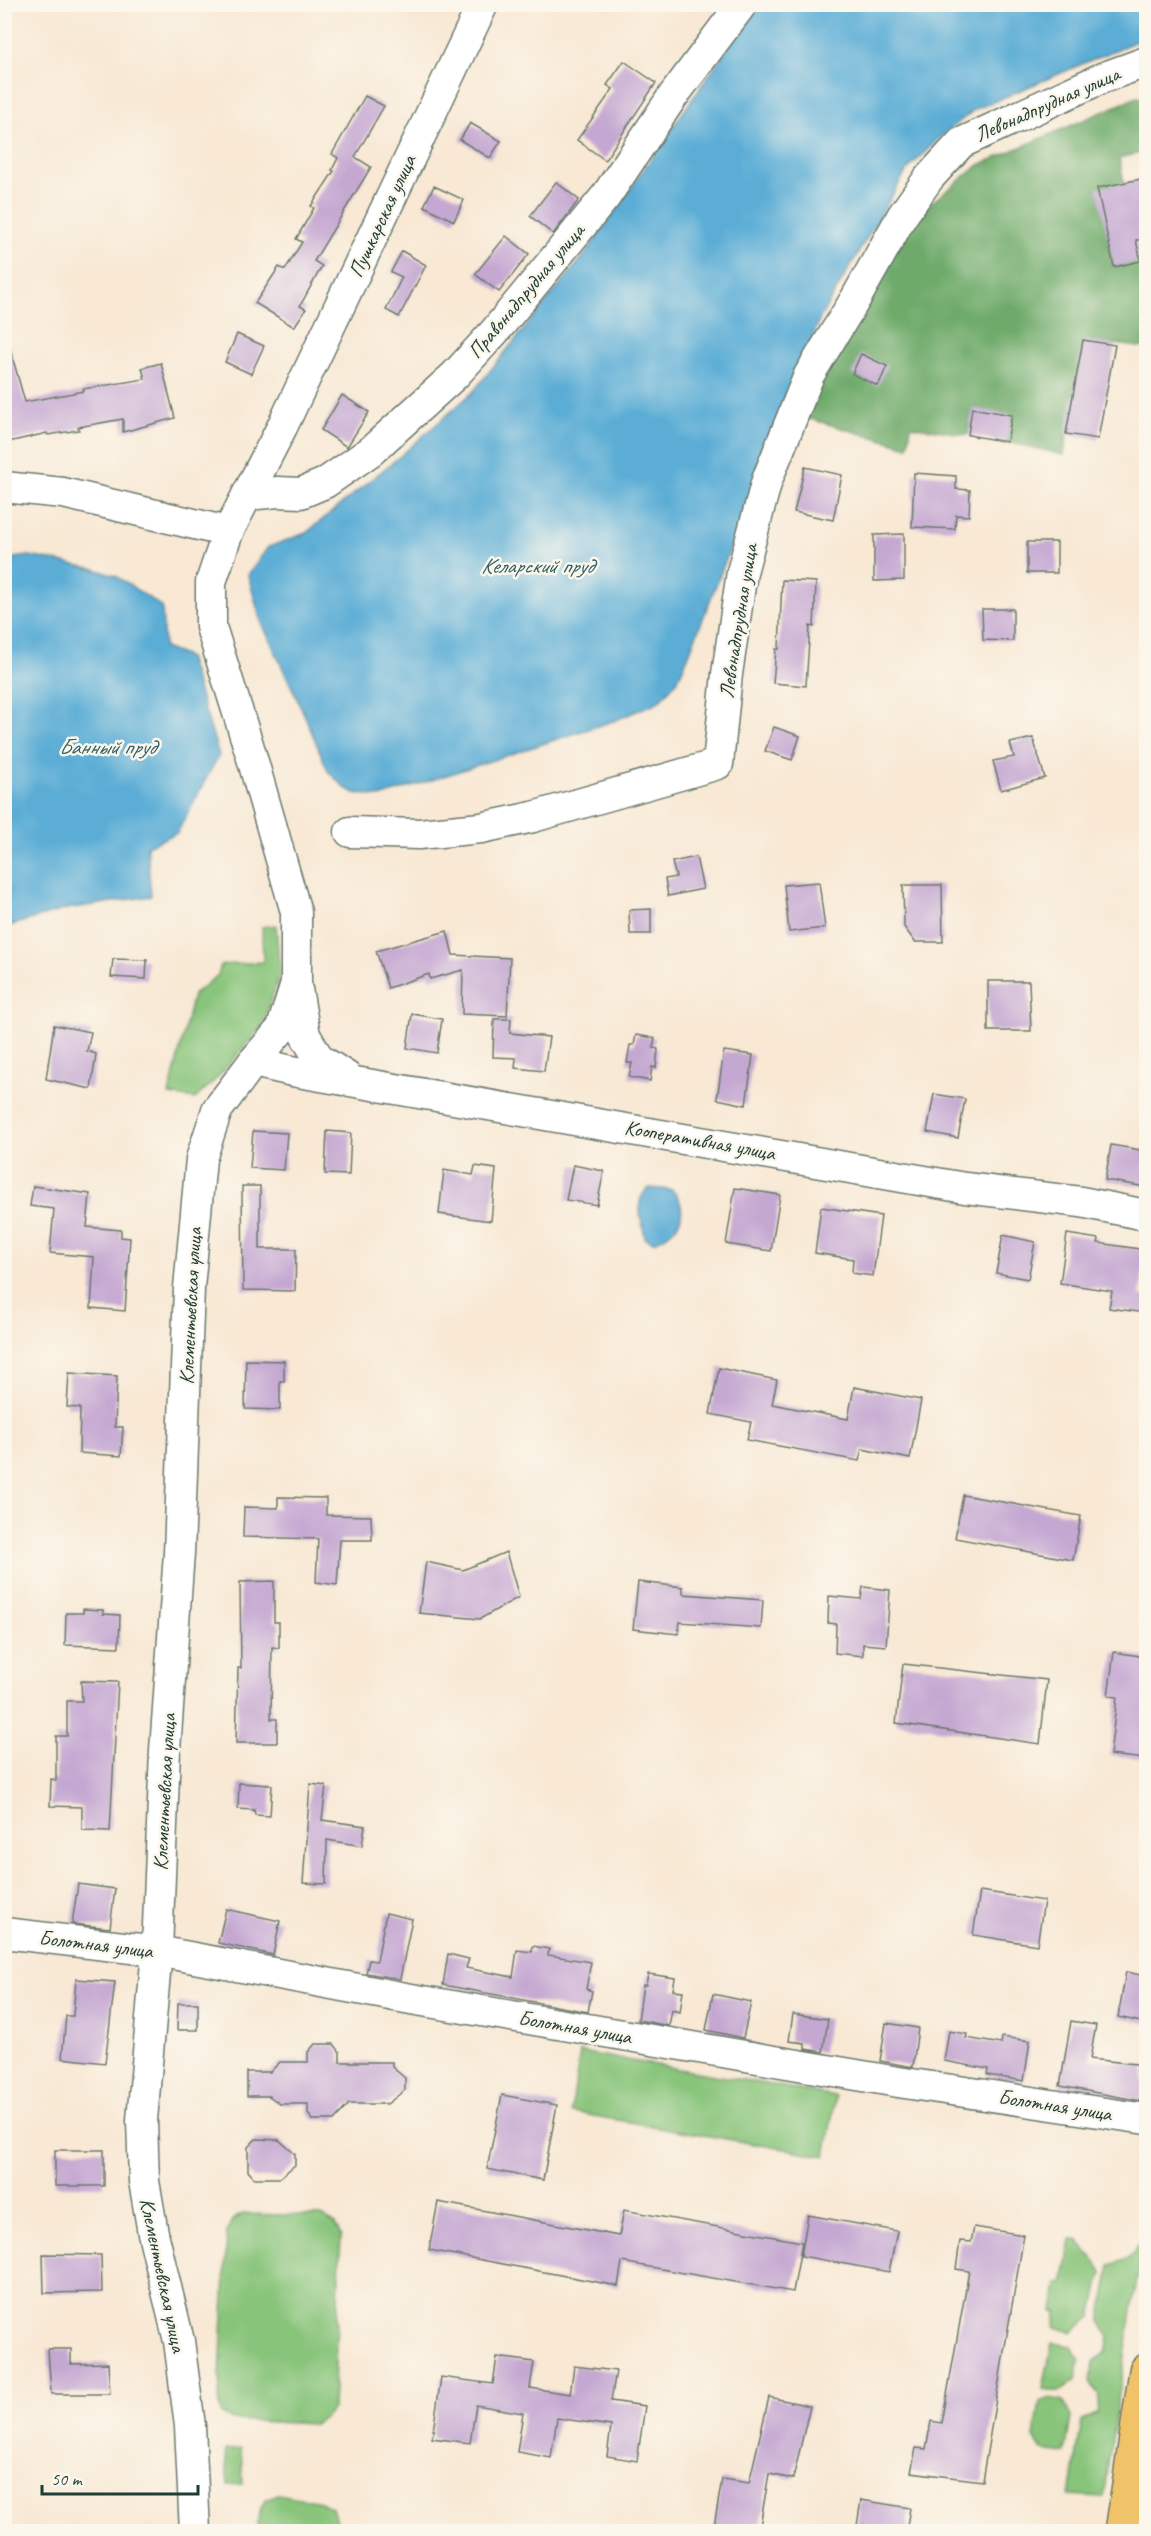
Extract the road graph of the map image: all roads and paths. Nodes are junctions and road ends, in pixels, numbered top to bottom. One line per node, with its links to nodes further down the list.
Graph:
1 (483, 4): 5 (street, Пушкарская улица)
2 (742, 4): 5 (street, Правонадпрудная улица)
3 (1146, 62): 7 (street, Левонадпрудная улица)
4 (4, 487): 6 (street)
5 (247, 495): 6 (street, Пушкарская улица)
6 (228, 531): 8 (street, Пушкарская улица)
7 (350, 832)
8 (296, 983): 9 (street, Клементьевская улица); 10 (street)
9 (253, 1062): 10 (street, Кооперативная улица); 13 (street, Клементьевская улица)
10 (354, 1081): 11 (street, Кооперативная улица)
11 (1146, 1215)
12 (4, 1933): 13 (street, Болотная улица)
13 (157, 1951): 14 (street, Болотная улица); 16 (street, Клементьевская улица)
14 (1146, 2119)
15 (1146, 2371): 17 (main road)
16 (195, 2532)
17 (1122, 2532)

